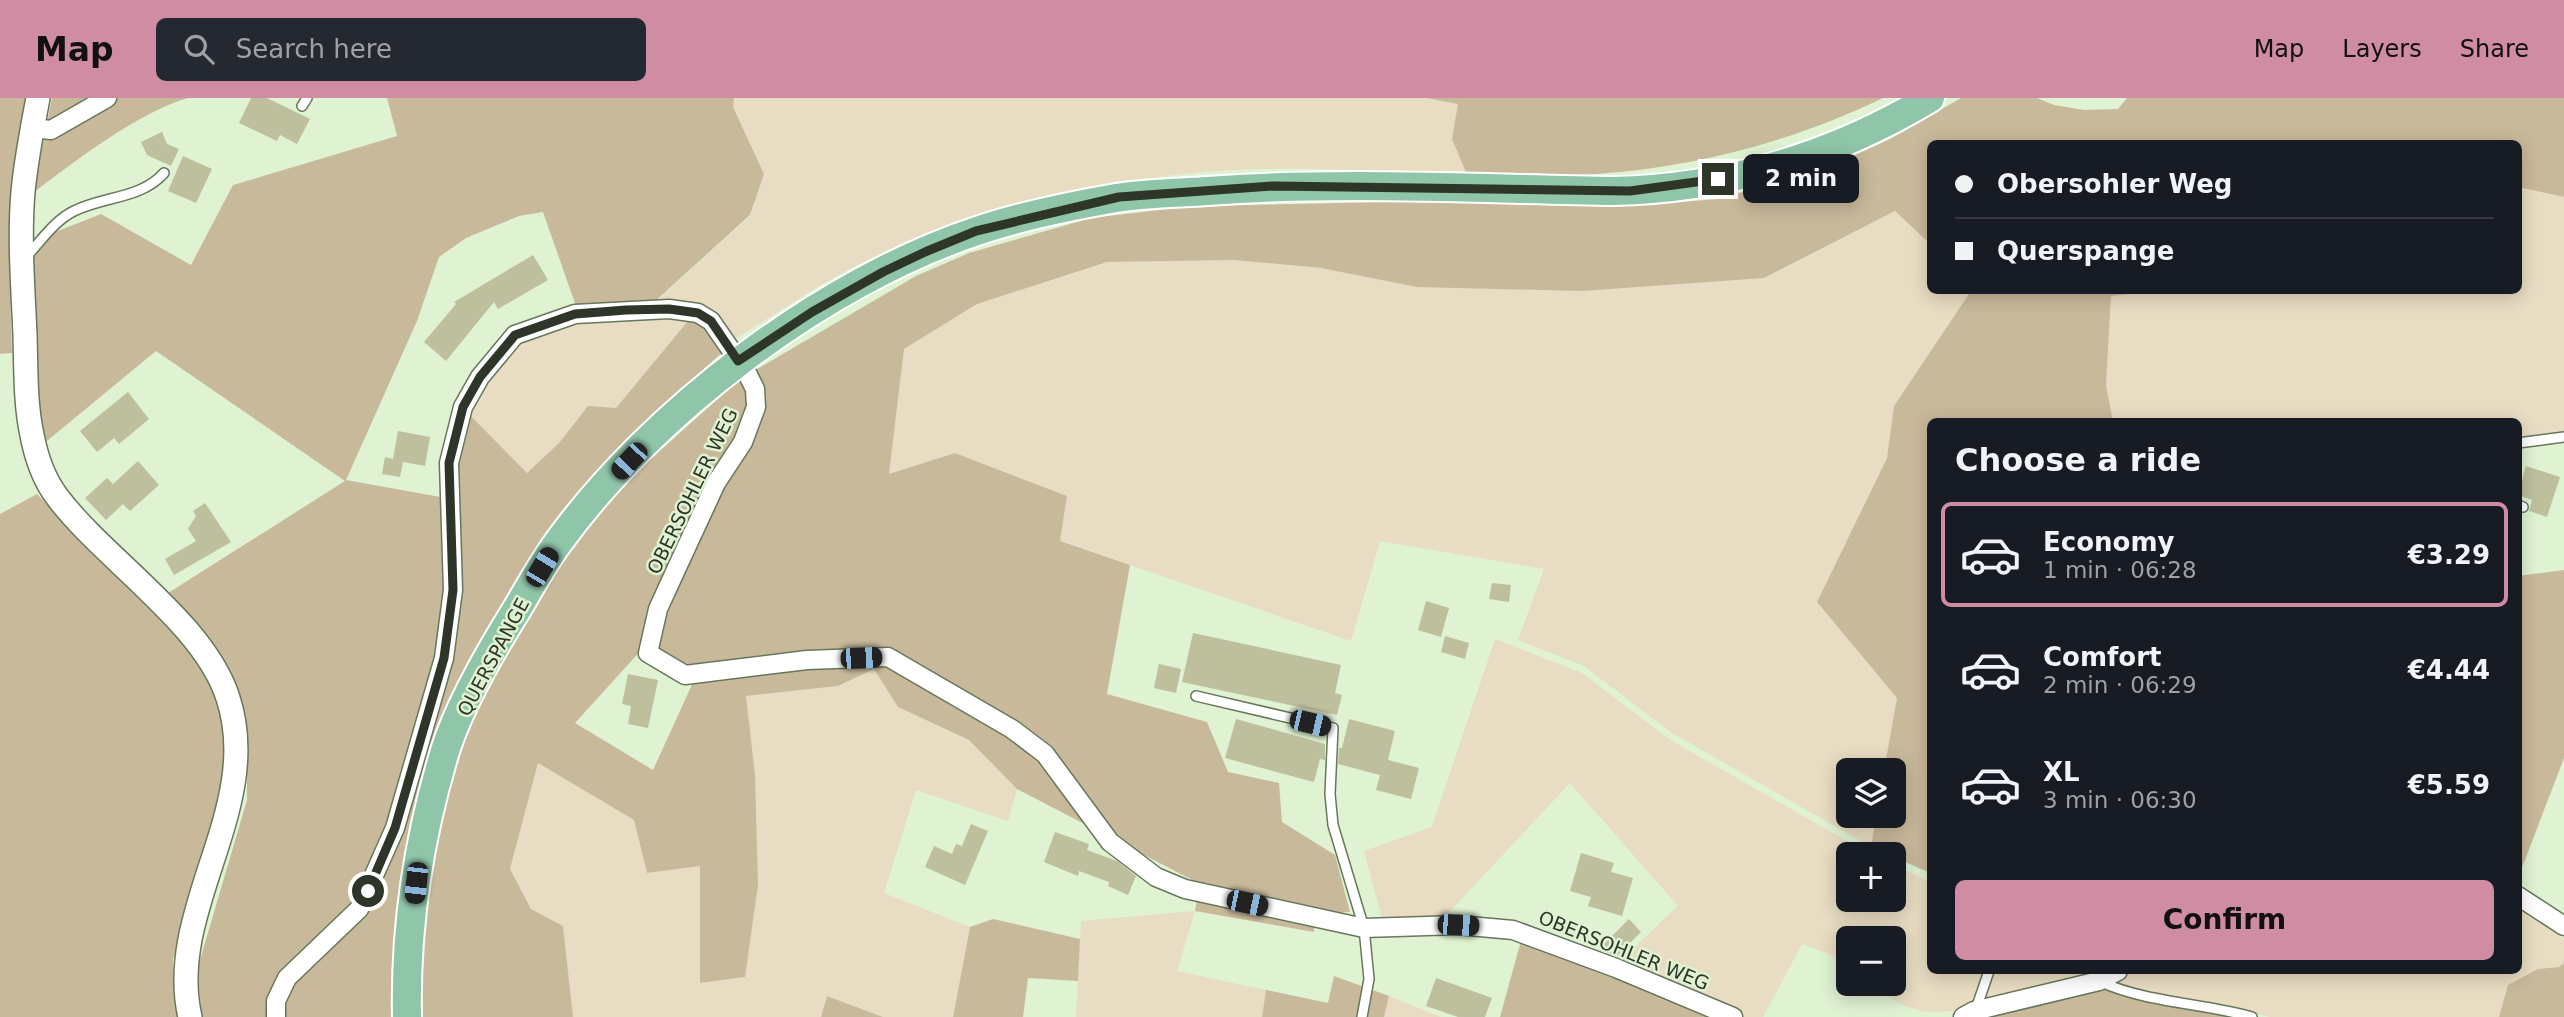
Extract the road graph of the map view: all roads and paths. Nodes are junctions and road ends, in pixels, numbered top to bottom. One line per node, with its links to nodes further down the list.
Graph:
1 (38, 98): 4 (street)
2 (107, 98): 4 (street)
3 (1930, 98): 7 (main road, QUERSPANGE)
4 (32, 128): 6 (street)
5 (164, 173): 6 (lane)
6 (22, 261): 18 (street)
7 (738, 361): 13 (street, OBERSOHLER WEG); 19 (street, OBERSOHLER WEG); 20 (main road, QUERSPANGE)
8 (2564, 436): 9 (lane)
9 (2522, 442)
10 (1196, 696): 13 (lane)
11 (2522, 899): 12 (street)
12 (2564, 926)
13 (1364, 928): 21 (lane); 22 (street, OBERSOHLER WEG)
14 (1988, 974): 17 (lane)
15 (2112, 974): 16 (street)
16 (2099, 981): 17 (street); 23 (lane)
17 (1969, 1014)
18 (190, 1017)
19 (276, 1017)
20 (407, 1017)
21 (1362, 1017)
22 (1733, 1017)
23 (2252, 1017)

